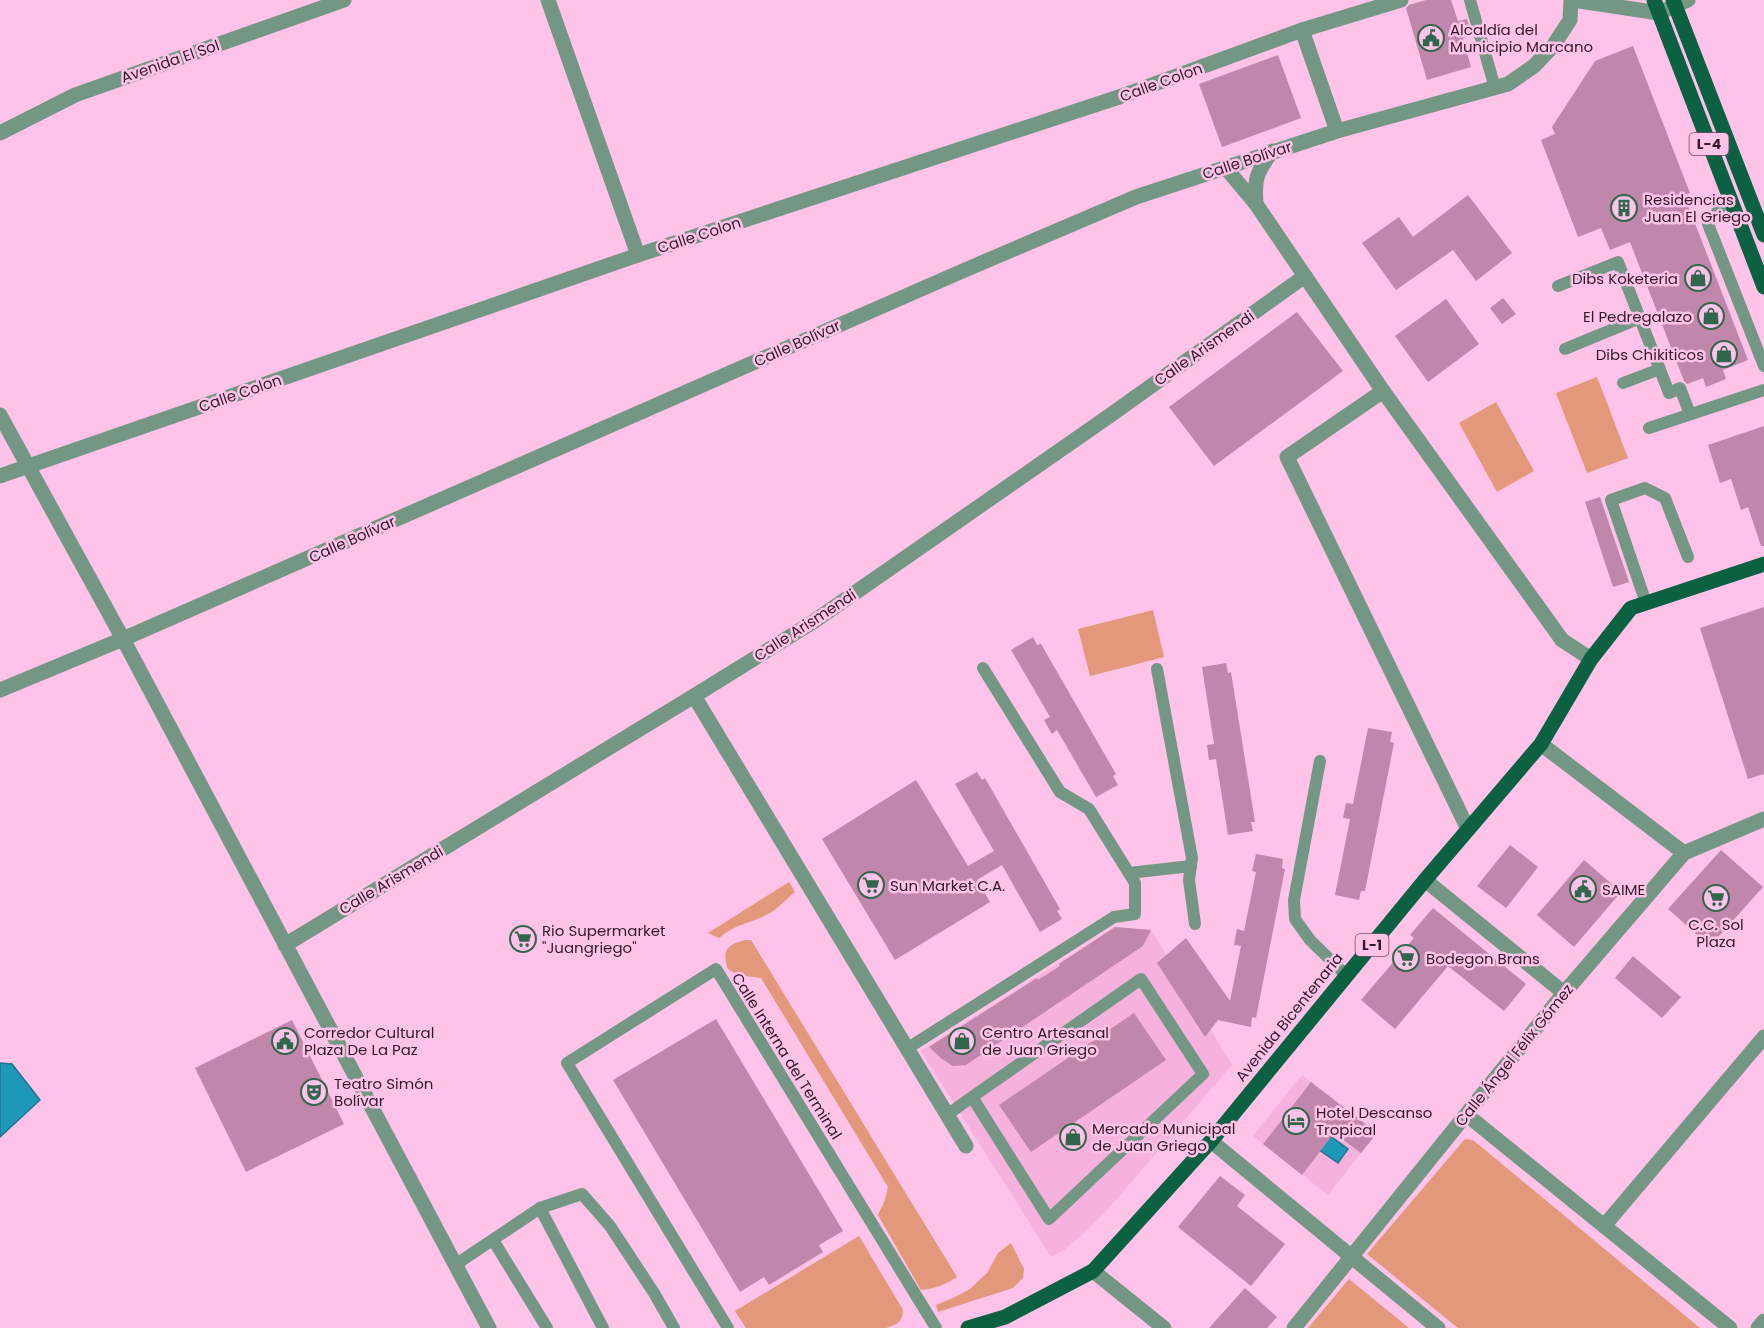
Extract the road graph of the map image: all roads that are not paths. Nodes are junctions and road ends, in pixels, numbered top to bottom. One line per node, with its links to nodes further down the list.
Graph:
1 (344, 0): 11 (street, Avenida El Sol)
2 (548, 0): 17 (street)
3 (1401, 0): 8 (street, Calle Colon)
4 (1470, 0): 9 (lane)
5 (1572, 0): 7 (street, Calle Bolívar); 9 (street, Calle Bolívar)
6 (1679, 2): 7 (street); 16 (main road, L-4)
7 (1656, 6): 14 (main road, L-4)
8 (1302, 30): 10 (street); 17 (street, Calle Colon)
9 (1495, 88): 10 (street, Calle Bolívar)
10 (1337, 131): 12 (street, Calle Bolívar)
11 (0, 133)
12 (1272, 151): 13 (street, Calle Bolívar); 15 (street)
13 (1226, 167): 15 (street); 36 (street, Calle Bolívar)
14 (1729, 196): 20 (main road, L-4); 23 (lane)
15 (1256, 204): 18 (street)
16 (1764, 235)
17 (638, 255): 31 (street, Calle Colon)
18 (1305, 276): 27 (street); 41 (street, Calle Arismendi)
19 (1558, 286): 21 (lane)
20 (1764, 287)
21 (1640, 318): 22 (lane); 24 (lane)
22 (1565, 349)
23 (1764, 366)
24 (1660, 369): 25 (lane); 28 (lane)
25 (1623, 383)
26 (1764, 390): 28 (lane)
27 (1383, 391): 37 (street); 45 (street)
28 (1690, 414): 30 (lane)
29 (0, 415): 31 (street)
30 (1649, 428)
31 (28, 466): 32 (street, Calle Colon); 36 (street)
32 (0, 476)
33 (1688, 556): 35 (lane)
34 (1764, 564): 35 (main road, Avenida Bicentenaria / L-1)
35 (1646, 603): 37 (main road, Avenida Bicentenaria / L-1)
36 (123, 639): 40 (street, Calle Bolívar); 51 (street)
37 (1591, 659): 42 (main road, Avenida Bicentenaria / L-1)
38 (983, 668): 48 (lane)
39 (1156, 669): 47 (lane)
40 (0, 690)
41 (694, 696): 51 (street, Calle Arismendi); 55 (street)
42 (1541, 744): 45 (main road, Avenida Bicentenaria / L-1); 46 (street)
43 (1320, 761): 52 (lane)
44 (1764, 819): 46 (street, Calle Ángel Félix Gómez)
45 (1468, 829): 49 (main road, Avenida Bicentenaria / L-1)
46 (1684, 854): 53 (street, Calle Ángel Félix Gómez)
47 (1191, 866): 48 (lane); 50 (lane)
48 (1129, 873): 55 (lane)
49 (1425, 880): 52 (main road, Avenida Bicentenaria / L-1); 53 (street)
50 (1195, 924)
51 (285, 945): 65 (street)
52 (1347, 976): 59 (main road, Avenida Bicentenaria / L-1)
53 (1564, 993): 58 (street, Calle Ángel Félix Gómez)
54 (1764, 1037): 62 (street)
55 (908, 1048): 57 (street)
56 (972, 1097): 56 (lane); 57 (lane)
57 (947, 1115): 60 (street)
58 (1467, 1115): 62 (street); 64 (street, Calle Ángel Félix Gómez)
59 (1211, 1142): 64 (street); 66 (main road, Avenida Bicentenaria / L-1)
60 (966, 1146)
61 (540, 1208): 63 (lane); 70 (lane); 71 (lane)
62 (1604, 1226): 78 (street)
63 (493, 1240): 65 (lane); 69 (lane)
64 (1351, 1257): 76 (street, Calle Ángel Félix Gómez); 77 (street)
65 (455, 1265): 68 (street)
66 (1093, 1271): 74 (main road, Avenida Bicentenaria / L-1); 75 (street)
67 (1764, 1321): 79 (street)
68 (489, 1328)
69 (547, 1328)
70 (603, 1328)
71 (674, 1328)
72 (728, 1328): 73 (lane, Calle Interna del Terminal)
73 (936, 1328)
74 (968, 1328)
75 (1164, 1328)
76 (1294, 1328)
77 (1438, 1328)
78 (1730, 1328)
79 (1758, 1328)

